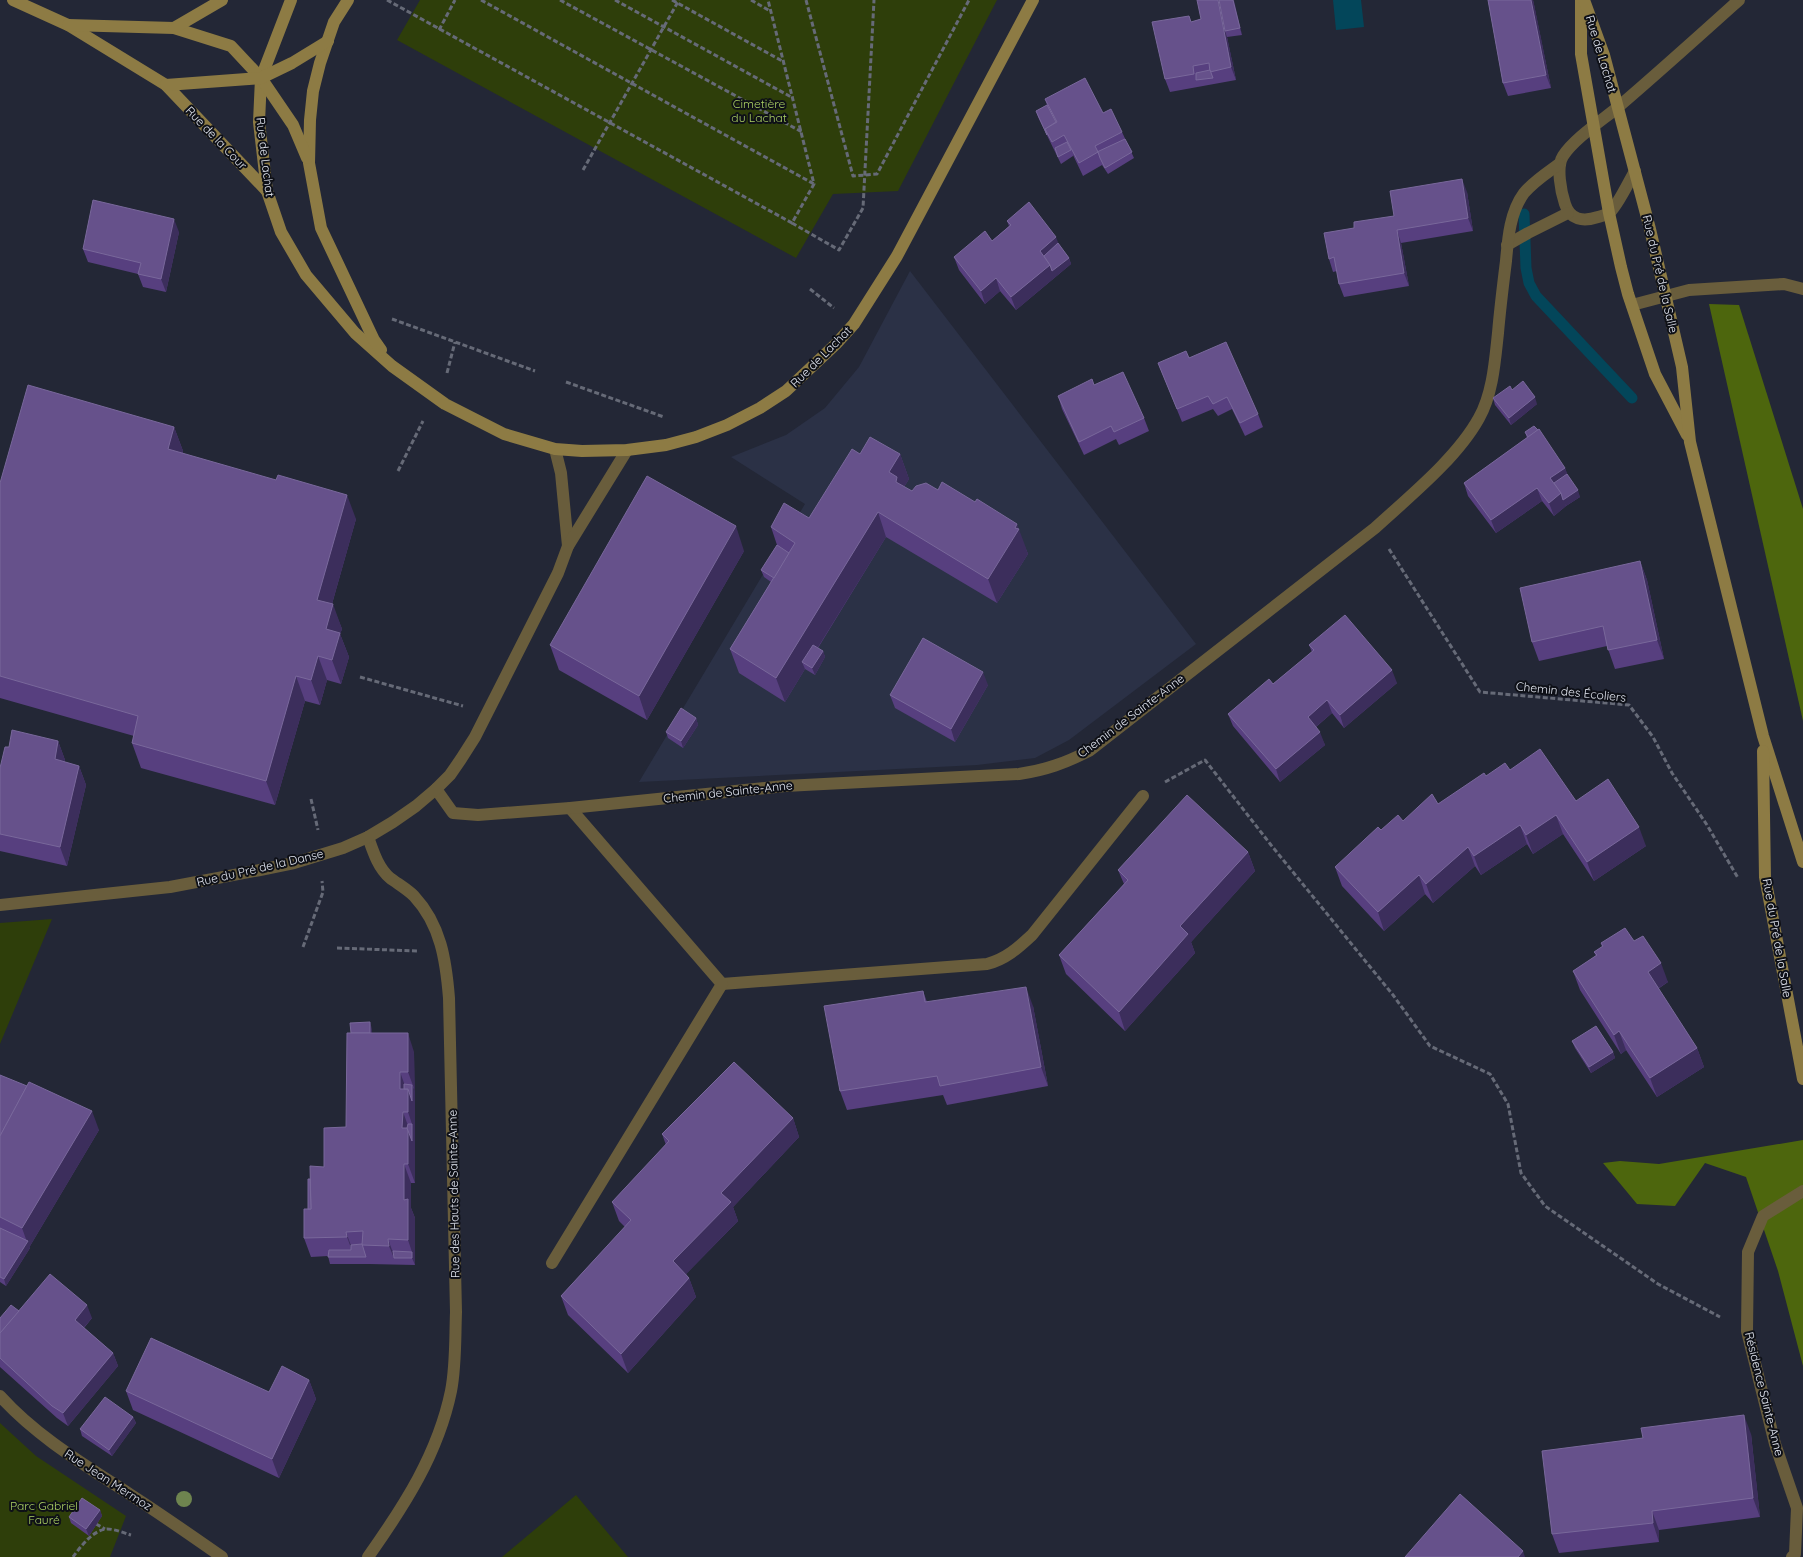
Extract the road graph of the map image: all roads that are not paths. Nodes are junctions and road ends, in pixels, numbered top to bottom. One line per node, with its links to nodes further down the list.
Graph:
1 (13, 0): 8 (main road, Rue de la Cour)
2 (222, 0): 9 (main road)
3 (291, 0): 11 (main road, Rue de Lachat)
4 (348, 0): 10 (main road, Rue de Lachat)
5 (1033, 0): 28 (main road, Rue de Lachat)
6 (1583, 0): 13 (main road, Rue de Lachat); 14 (main road, Rue de Lachat)
7 (1739, 0): 13 (street)
8 (68, 25): 9 (main road, Rue de la Cour); 12 (main road, Rue de la Cour)
9 (174, 28): 11 (main road, Rue de la Cour)
10 (328, 41): 11 (main road); 15 (main road, Rue de Lachat)
11 (261, 78): 12 (main road); 15 (main road, Rue de la Cour); 18 (main road, Rue de Lachat)
12 (166, 86): 18 (main road, Rue de la Cour)
13 (1617, 108): 14 (street, Rue de Lachat); 17 (main road, Rue du Pré de la Salle)
14 (1594, 127): 16 (street, Rue de Lachat); 20 (main road, Rue du Pré de la Salle)
15 (309, 163): 25 (main road, Rue de Lachat)
16 (1560, 164): 19 (street); 21 (street, Chemin de Sainte-Anne)
17 (1635, 171): 20 (street); 23 (main road, Rue du Pré de la Salle)
18 (266, 191): 25 (main road, Rue de Lachat)
19 (1568, 213): 20 (street); 21 (street)
20 (1609, 213): 24 (main road, Rue du Pré de la Salle)
21 (1507, 245): 33 (street, Chemin de Sainte-Anne)
22 (1803, 289): 23 (street)
23 (1666, 295): 24 (street); 26 (main road, Rue du Pré de la Salle)
24 (1632, 305): 26 (main road, Rue du Pré de la Salle)
25 (392, 366): 27 (main road, Rue de Lachat)
26 (1690, 442): 30 (main road, Rue du Pré de la Salle)
27 (555, 449): 28 (main road, Rue de Lachat); 29 (street, Rue du Pré de la Danse)
28 (627, 450): 29 (street, Rue du Pré de la Danse)
29 (568, 546): 31 (street, Rue du Pré de la Danse)
30 (1763, 736): 35 (main road, Rue du Pré de la Salle); 38 (main road, Rue du Pré de la Salle)
31 (436, 789): 33 (street, Chemin de Sainte-Anne); 34 (street, Rue du Pré de la Danse)
32 (1143, 796): 37 (street)
33 (570, 808): 37 (street)
34 (368, 837): 36 (street, Rue du Pré de la Danse); 43 (street, Rue des Hauts de Sainte-Anne)
35 (1803, 862)
36 (0, 905)
37 (722, 984): 40 (street)
38 (1803, 1079)
39 (1803, 1191): 44 (street, Résidence Sainte-Anne)
40 (552, 1263)
41 (0, 1396): 42 (street, Rue Jean Mermoz)
42 (222, 1557)
43 (368, 1557)
44 (1792, 1557)

